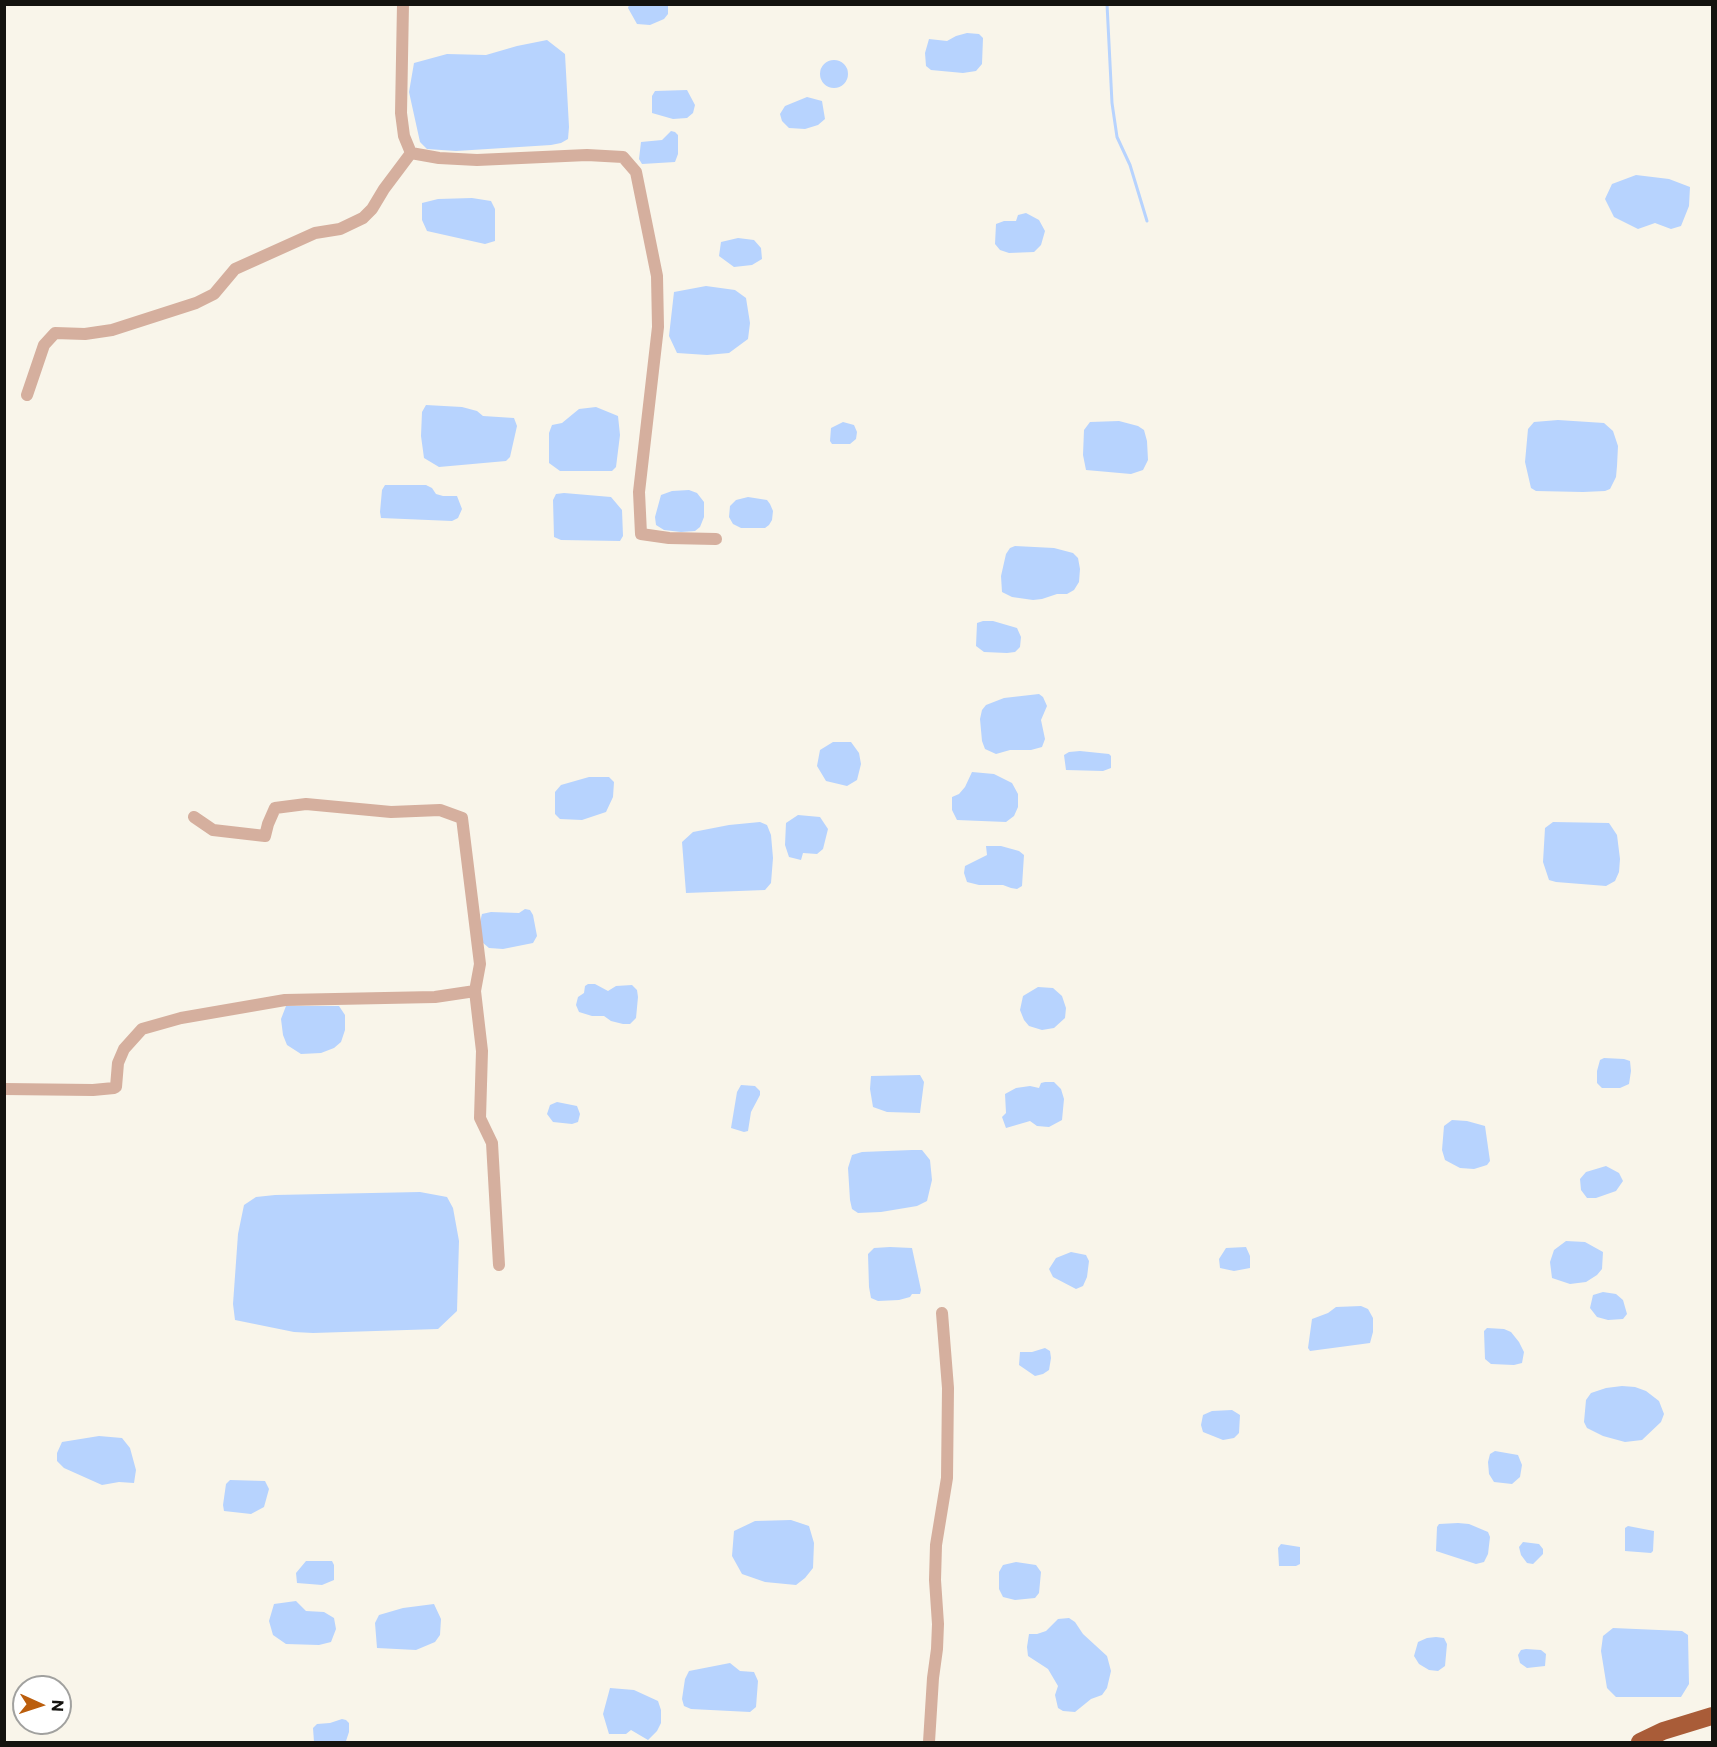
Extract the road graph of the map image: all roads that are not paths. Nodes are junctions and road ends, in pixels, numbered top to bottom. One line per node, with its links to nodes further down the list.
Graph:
1 (403, 4): 2 (street)
2 (411, 153): 3 (street); 4 (street)
3 (27, 395)
4 (716, 538)
5 (194, 817): 6 (street)
6 (475, 991): 7 (street); 8 (street)
7 (4, 1089)
8 (499, 1265)
9 (942, 1313): 11 (street)
10 (1713, 1716): 12 (highway)
11 (929, 1743)
12 (1640, 1743)

